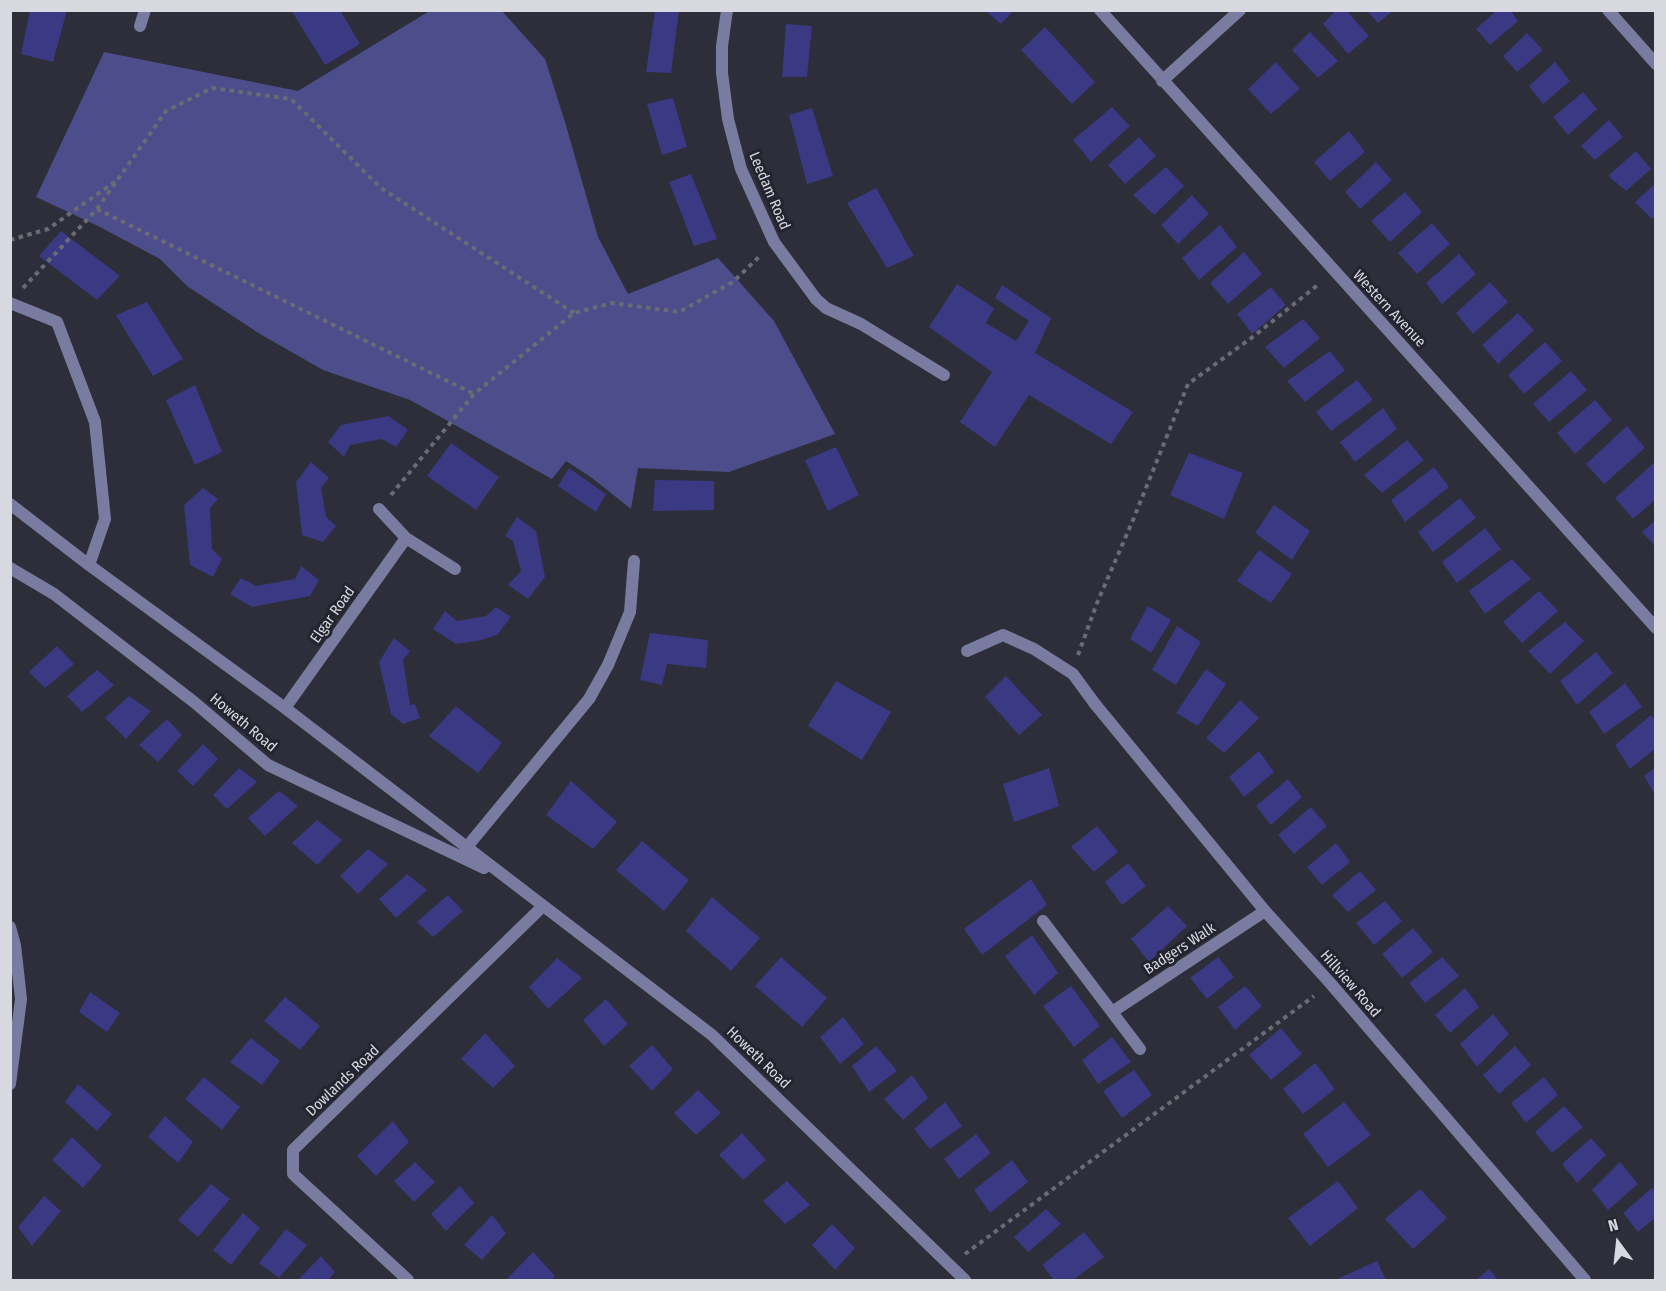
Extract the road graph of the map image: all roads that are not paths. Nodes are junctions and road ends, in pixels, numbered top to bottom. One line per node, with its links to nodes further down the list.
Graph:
1 (145, 10): 6 (street)
2 (727, 10): 10 (street, Leedam Road)
3 (1100, 10): 8 (street, Western Avenue)
4 (1240, 10): 8 (street)
5 (1608, 10): 7 (street)
6 (140, 26)
7 (1656, 64)
8 (1162, 81): 18 (street, Western Avenue)
9 (10, 303): 15 (street)
10 (944, 375)
11 (10, 504): 15 (street, Howeth Road)
12 (379, 510): 13 (street)
13 (406, 538): 17 (street); 20 (street, Elgar Road)
14 (634, 561): 21 (street)
15 (89, 565): 20 (street, Howeth Road)
16 (10, 568): 22 (street, Howeth Road)
17 (455, 569)
18 (1656, 628)
19 (967, 651): 24 (street, Hillview Road)
20 (285, 708): 21 (street, Howeth Road)
21 (466, 848): 22 (street, Howeth Road)
22 (510, 881): 23 (street, Howeth Road)
23 (543, 906): 30 (street, Dowlands Road); 31 (street, Howeth Road)
24 (1265, 910): 27 (street, Badgers Walk); 32 (street, Hillview Road)
25 (1043, 921): 27 (street)
26 (10, 927): 29 (street)
27 (1112, 1012): 28 (street)
28 (1140, 1049)
29 (10, 1084)
30 (408, 1281)
31 (965, 1281)
32 (1585, 1281)

